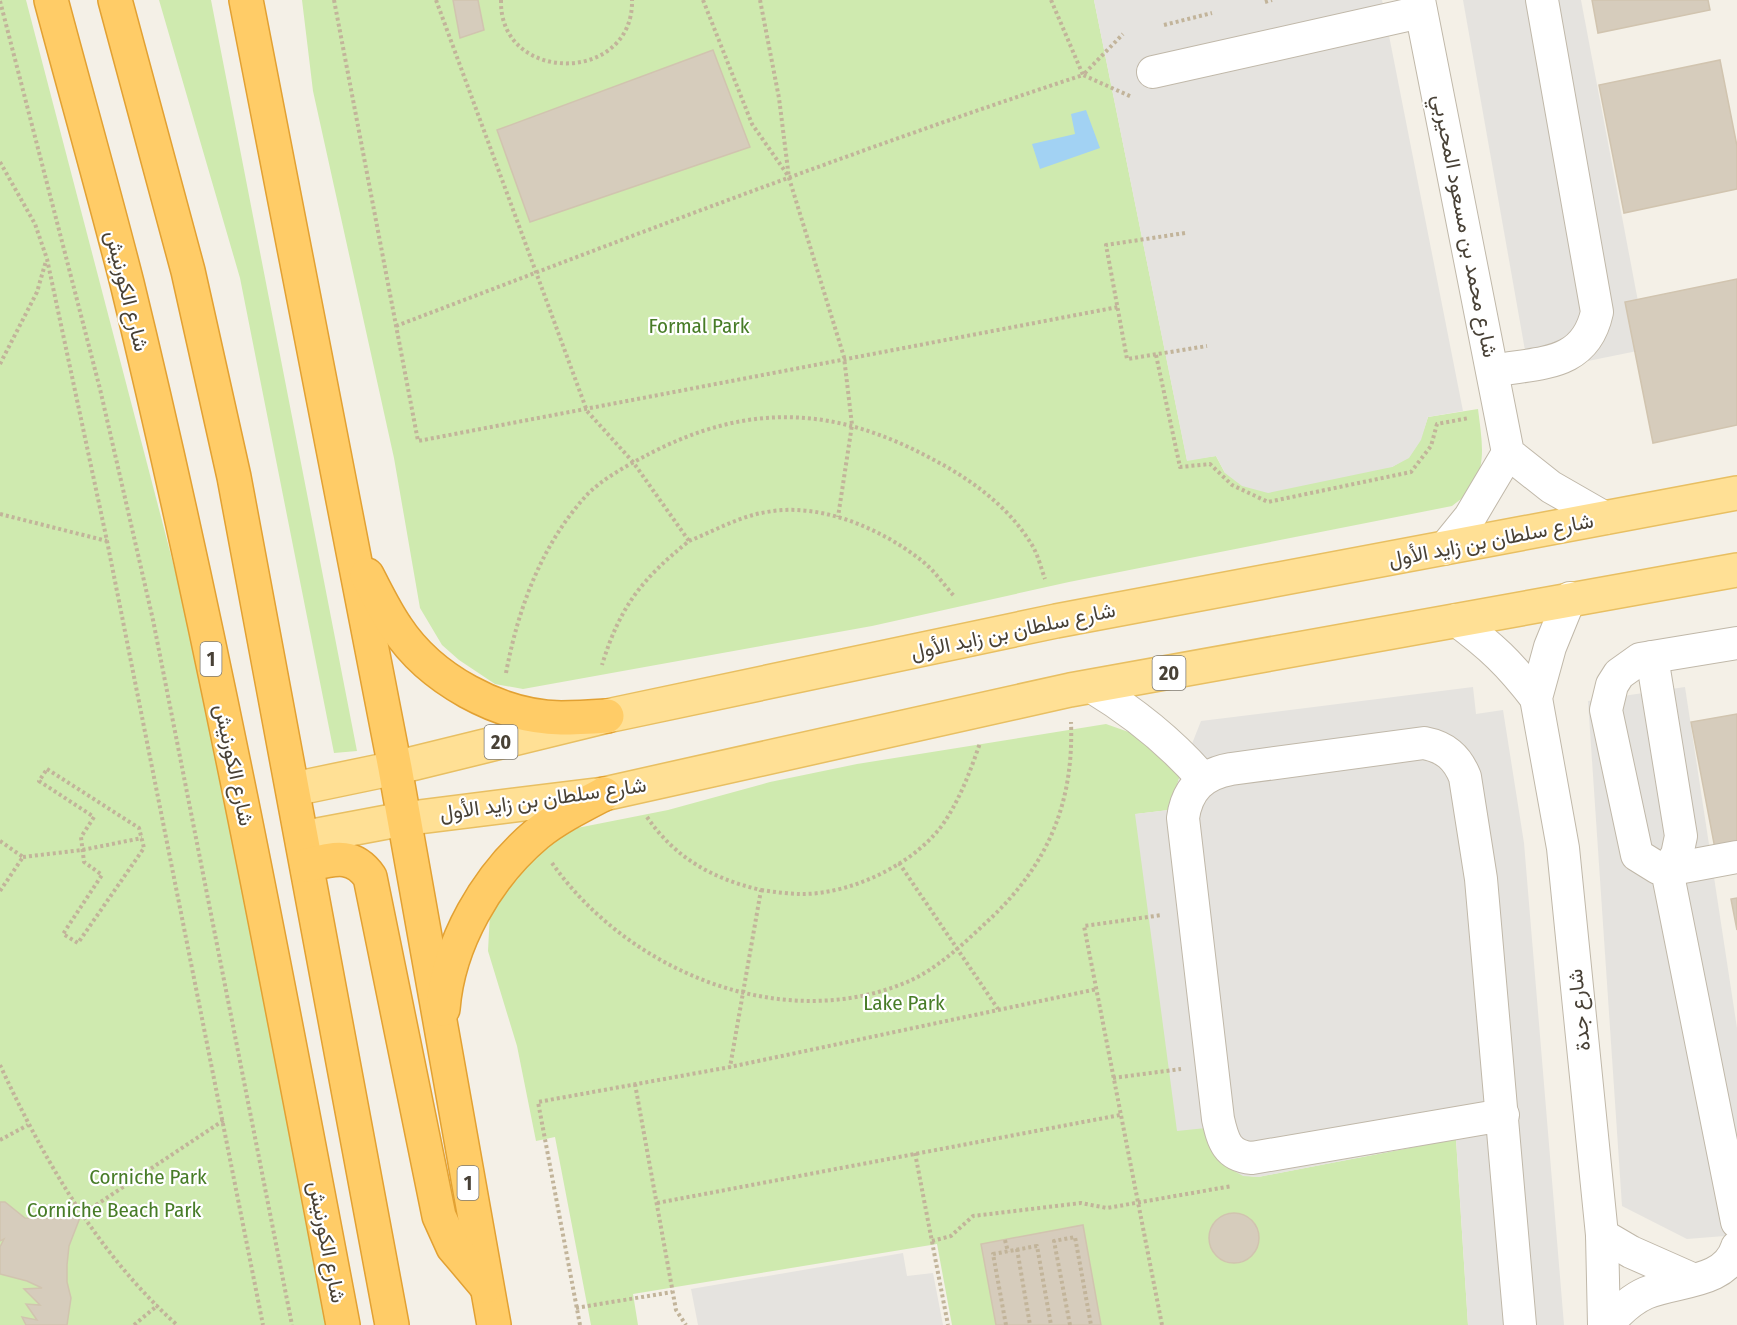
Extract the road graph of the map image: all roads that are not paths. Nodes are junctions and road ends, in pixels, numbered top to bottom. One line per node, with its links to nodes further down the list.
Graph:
1 (51, 0): 36 (highway, شارع الكورنيش / 1)
2 (115, 0): 23 (highway)
3 (246, 0): 11 (highway, 1)
4 (1542, 0): 7 (street)
5 (1420, 6): 6 (street); 7 (street, شارع محمد بن مسعود المحيربي)
6 (1153, 72)
7 (1493, 371): 8 (street, شارع محمد بن مسعود المحيربي)
8 (1508, 453): 10 (street); 12 (street)
9 (1737, 494): 10 (main road, شارع سلطان بن زايد الأول / 20)
10 (1605, 518): 12 (main road, شارع سلطان بن زايد الأول / 20)
11 (350, 543): 20 (highway); 21 (highway, 1)
12 (1444, 549): 20 (main road, شارع سلطان بن زايد الأول / 20)
13 (1737, 570): 14 (main road, شارع سلطان بن زايد الأول / 20)
14 (1570, 598): 15 (main road, شارع سلطان بن زايد الأول / 20); 19 (street, شارع جدة)
15 (1456, 620): 18 (main road, شارع سلطان بن زايد الأول / 20); 19 (street, شارع جدة)
16 (1737, 643): 17 (street)
17 (1653, 657): 28 (street); 28 (street)
18 (1081, 688): 22 (street); 24 (main road, شارع سلطان بن زايد الأول / 20)
19 (1536, 698): 32 (street, شارع جدة)
20 (607, 716): 21 (main road, شارع سلطان بن زايد الأول / 20)
21 (395, 768): 23 (main road, شارع سلطان بن زايد الأول / 20); 25 (highway, 1)
22 (1203, 779): 30 (street); 30 (street)
23 (294, 789): 26 (highway)
24 (604, 794): 25 (main road, شارع سلطان بن زايد الأول / 20); 29 (highway)
25 (403, 819): 26 (main road, شارع سلطان بن زايد الأول / 20); 29 (highway, 1)
26 (304, 851): 35 (highway); 37 (highway)
27 (1737, 857): 28 (street)
28 (1667, 870): 31 (street)
29 (441, 1041): 35 (highway, 1)
30 (1503, 1115): 39 (street)
31 (1737, 1222)
32 (1602, 1235): 34 (street); 40 (street, شارع جدة)
33 (1737, 1247): 34 (street)
34 (1692, 1279): 40 (street)
35 (487, 1287): 38 (highway, 1)
36 (343, 1325)
37 (392, 1325)
38 (494, 1325)
39 (1520, 1325)
40 (1606, 1325)

